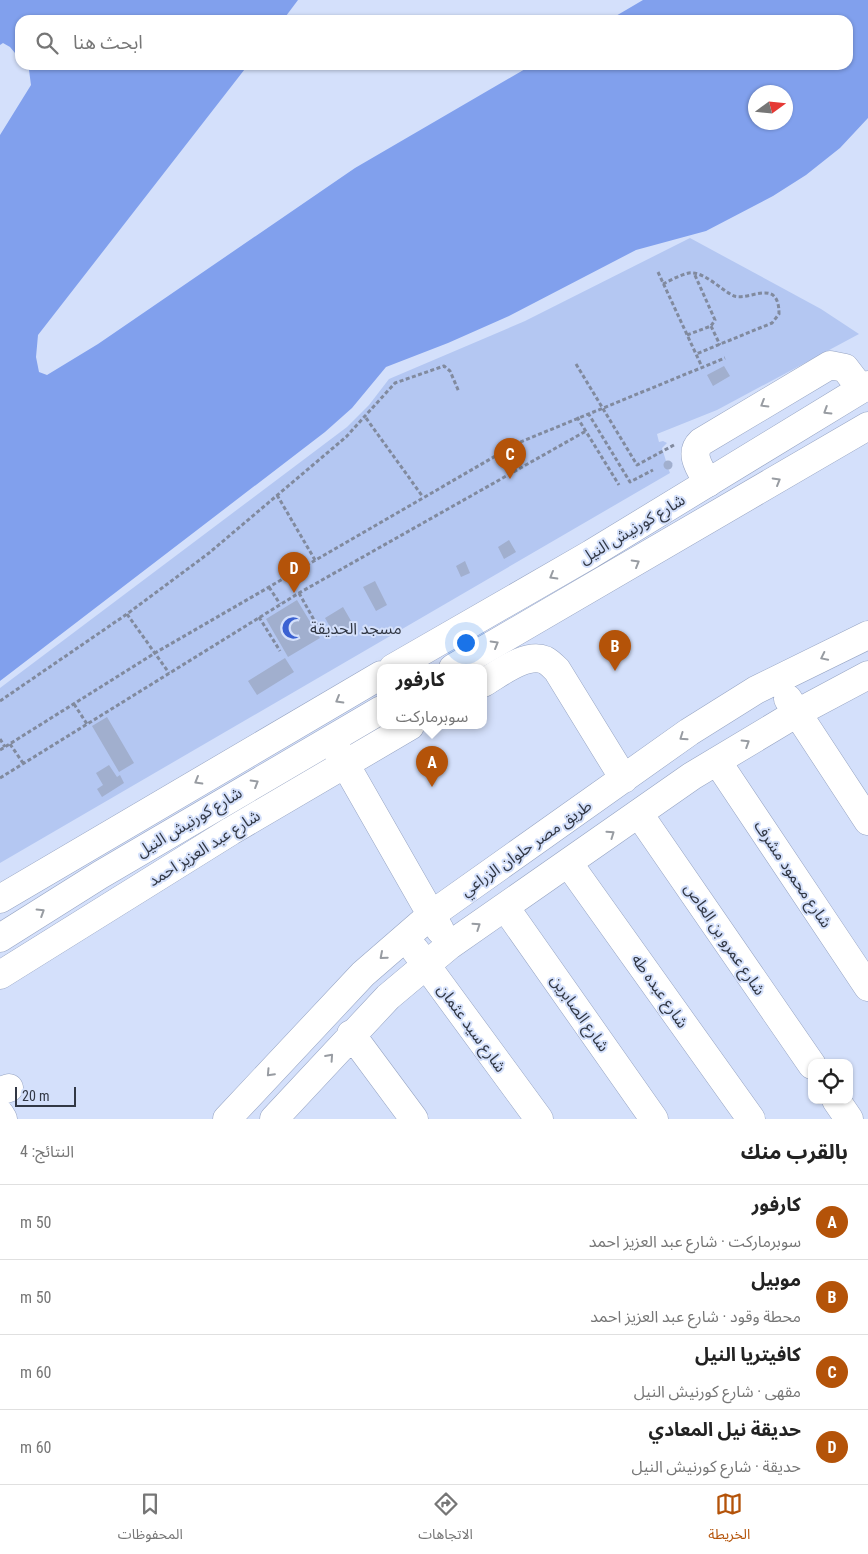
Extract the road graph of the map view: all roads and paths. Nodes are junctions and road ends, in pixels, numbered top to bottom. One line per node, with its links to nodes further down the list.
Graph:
1 (658, 272): 3 (path)
2 (694, 273): 3 (path); 4 (path); 6 (path)
3 (663, 284): 5 (path)
4 (711, 326): 5 (path); 6 (path)
5 (688, 335): 7 (path)
6 (720, 345): 7 (path)
7 (696, 354): 10 (path)
8 (725, 358): 10 (path)
9 (576, 364): 13 (path)
10 (702, 367): 13 (path)
11 (865, 387): 19 (main road, one-way to 19); 21 (main road, شارع كورنيش النيل, one-way to 21)
12 (459, 392): 16 (path)
13 (602, 408): 14 (path); 19 (path)
14 (588, 413): 15 (path); 20 (path)
15 (577, 417): 18 (path); 24 (path)
16 (366, 418): 23 (path); 24 (path)
17 (868, 426): 36 (main road, شارع كورنيش النيل, one-way to 17)
18 (586, 431): 22 (path); 27 (path)
19 (695, 452): 21 (main road)
20 (653, 470)
21 (708, 483): 35 (main road, شارع كورنيش النيل, one-way to 35)
22 (619, 485)
23 (277, 494): 25 (path); 29 (path)
24 (423, 496): 25 (path)
25 (315, 560): 26 (path)
26 (269, 587): 28 (path); 34 (path)
27 (299, 593): 28 (path); 31 (path)
28 (280, 604): 30 (path)
29 (127, 614): 34 (path); 42 (path)
30 (259, 617): 33 (path); 37 (path)
31 (320, 628)
32 (868, 635): 40 (main road, طريق مصر حلوان الزراعي, one-way to 40)
33 (280, 651)
34 (155, 653): 37 (path); 43 (path)
35 (400, 664)
36 (460, 664)
37 (169, 673): 46 (path)
38 (868, 675): 45 (main road)
39 (377, 678): 47 (main road, شارع كورنيش النيل, one-way to 47)
40 (776, 681): 45 (main road); 59 (main road, طريق مصر حلوان الزراعي, one-way to 59)
41 (487, 682): 59 (main road)
42 (0, 701)
43 (74, 704): 46 (path); 51 (path)
44 (377, 712): 49 (main road, شارع كورنيش النيل)
45 (797, 712): 55 (main road, one-way to 45); 61 (main road)
46 (87, 724): 56 (path)
47 (288, 729): 54 (main road); 63 (main road, شارع كورنيش النيل, one-way to 63)
48 (405, 729): 57 (main road, شارع عبد العزيز احمد)
49 (331, 738): 54 (main road, شارع كورنيش النيل); 57 (main road)
50 (0, 739): 52 (path)
51 (10, 744): 52 (path); 56 (path)
52 (5, 747): 53 (path)
53 (0, 750)
54 (303, 754): 67 (main road, شارع كورنيش النيل, one-way to 54)
55 (717, 761): 60 (main road); 71 (main road, شارع محمود مشرف)
56 (23, 763): 58 (path)
57 (345, 764): 65 (main road); 70 (main road, شارع عبد العزيز احمد)
58 (0, 778)
59 (624, 778): 65 (main road, طريق مصر حلوان الزراعي)
60 (639, 814): 62 (main road, one-way to 60); 73 (main road, شارع عمرو بن العاص)
61 (868, 821)
62 (569, 864): 64 (main road); 82 (main road, شارع عبده طه)
63 (0, 899)
64 (505, 907): 68 (main road, one-way to 64); 81 (main road, شارع الصابرين)
65 (431, 915): 66 (main road, طريق مصر حلوان الزراعي); 68 (main road)
66 (405, 936): 69 (main road, شارع سيد عثمان); 78 (main road, طريق مصر حلوان الزراعي, one-way to 78)
67 (0, 938)
68 (450, 945): 69 (main road)
69 (426, 964): 72 (main road); 80 (main road, شارع سيد عثمان)
70 (0, 975)
71 (868, 987)
72 (352, 1034): 76 (main road, one-way to 72); 79 (main road)
73 (808, 1059)
74 (839, 1104): 83 (main road)
75 (0, 1114): 77 (main road)
76 (286, 1114)
77 (3, 1119)
78 (227, 1119)
79 (414, 1119)
80 (539, 1119)
81 (654, 1119)
82 (751, 1119)
83 (849, 1119)

